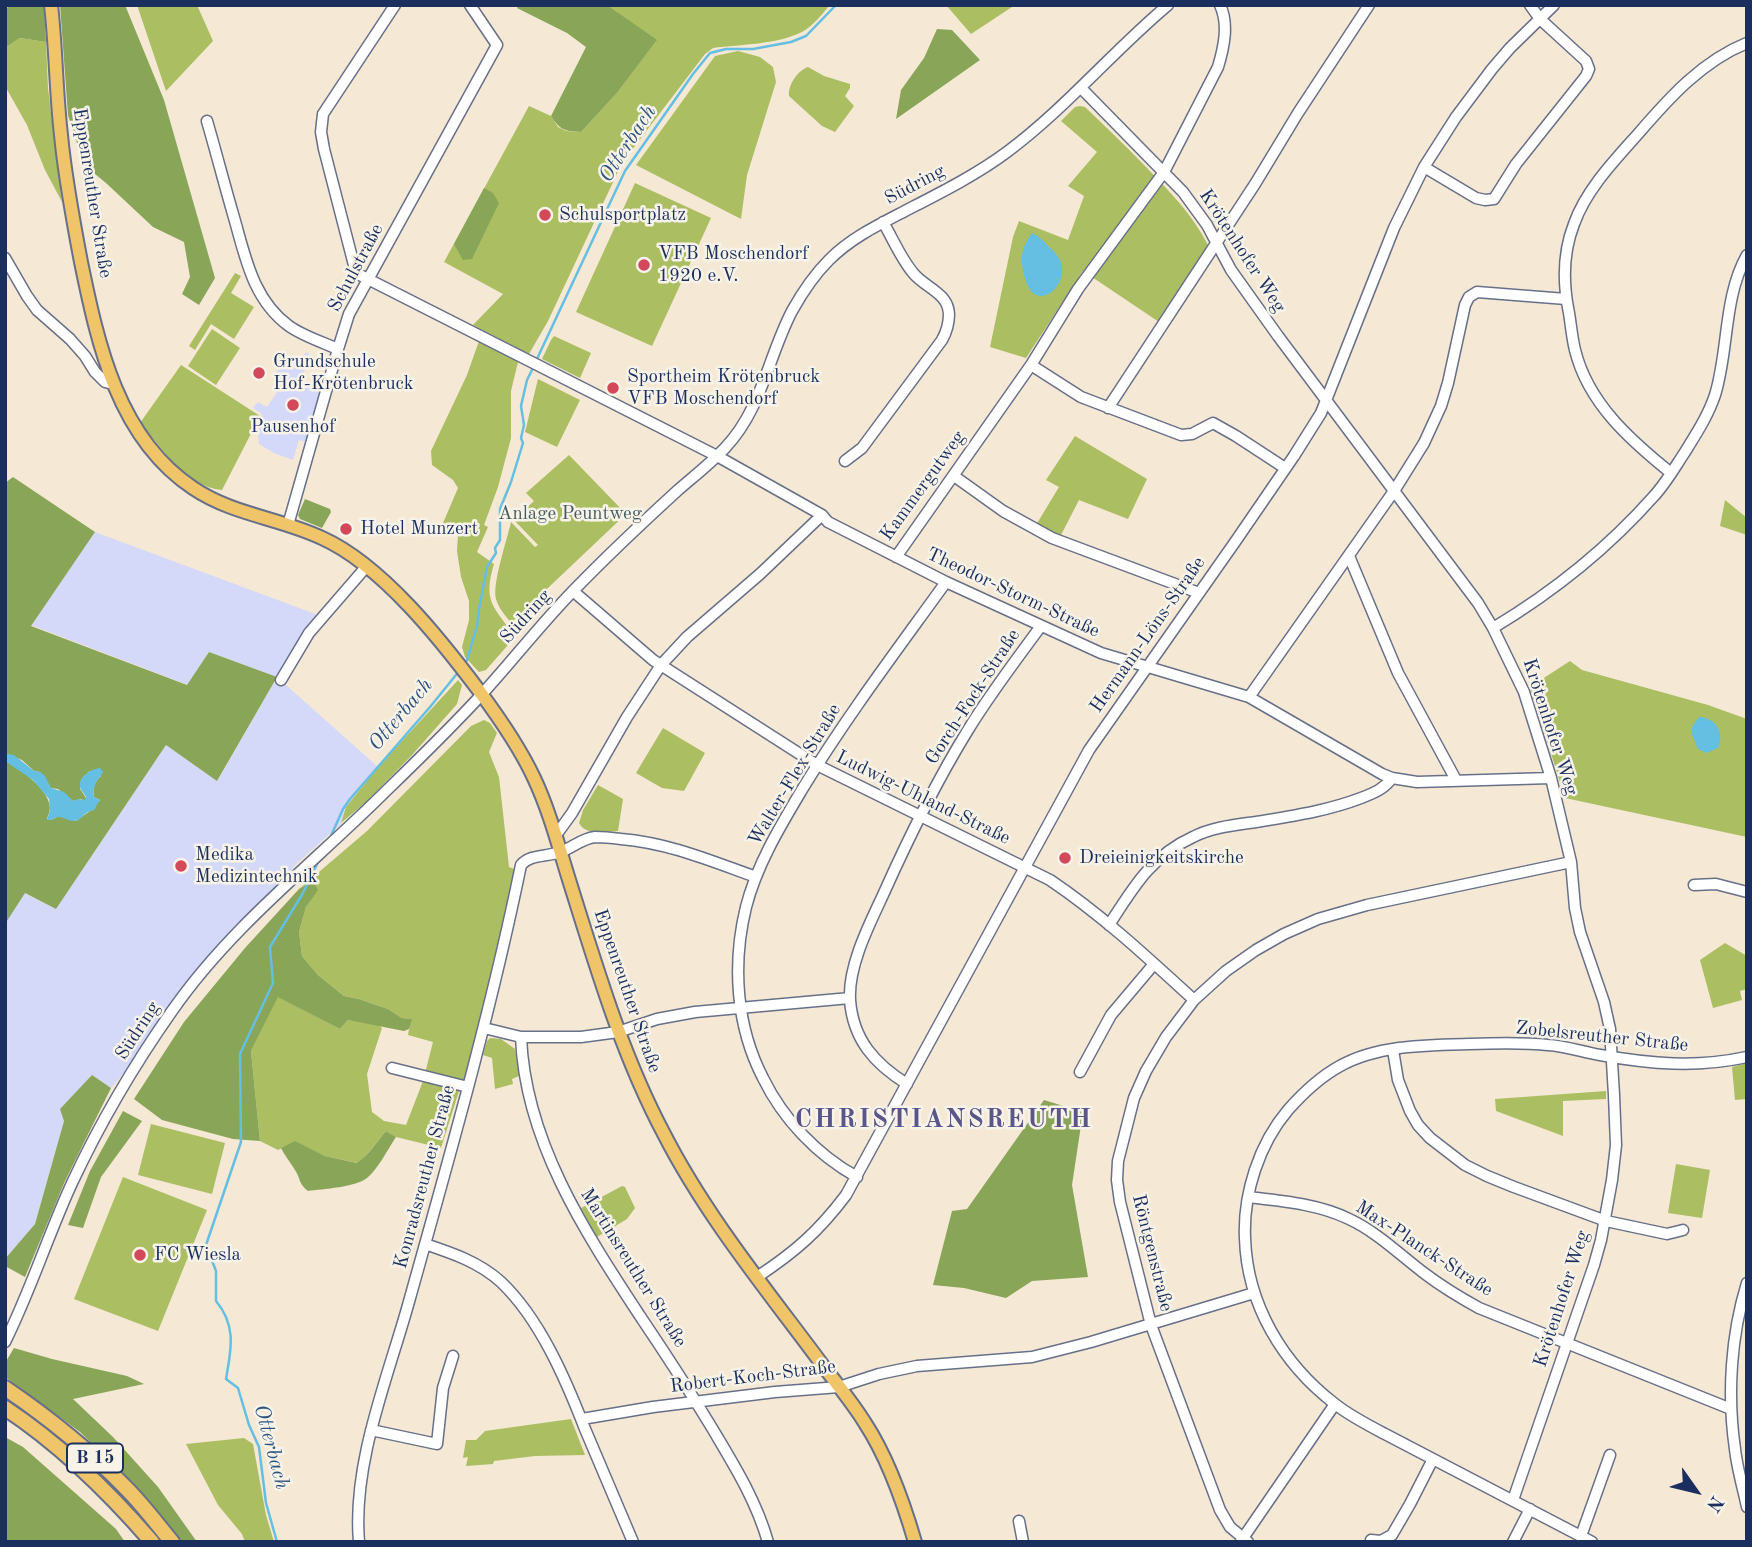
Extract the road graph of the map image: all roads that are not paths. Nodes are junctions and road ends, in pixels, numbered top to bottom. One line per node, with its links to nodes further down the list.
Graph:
1 (51, 5): 23 (main road, Eppenreuther Straße)
2 (395, 5): 19 (street)
3 (470, 5): 19 (street, Schulstraße)
4 (1168, 5): 11 (street, Südring)
5 (1220, 5): 14 (street, Kammergutweg)
6 (1369, 5): 16 (street)
7 (1530, 5): 9 (street)
8 (1554, 5): 9 (street, Hermann-Löns-Straße)
9 (1540, 19): 13 (street, Hermann-Löns-Straße); 13 (street)
10 (1747, 43): 20 (street)
11 (1081, 88): 14 (street, Krötenhofer Weg); 15 (street, Südring)
12 (207, 121): 21 (street)
13 (1424, 167): 24 (street, Hermann-Löns-Straße)
14 (1164, 172): 16 (street, Krötenhofer Weg); 22 (street, Kammergutweg)
15 (883, 222): 26 (street, Südring); 27 (street)
16 (1216, 244): 24 (street, Krötenhofer Weg); 25 (street)
17 (1747, 255): 29 (street)
18 (5, 258): 23 (street, Eppenreuther Straße)
19 (368, 280): 21 (street, Schulstraße); 26 (street, Kammergutweg)
20 (1566, 299): 29 (street); 31 (street)
21 (338, 349): 33 (street, Schulstraße)
22 (1031, 365): 25 (street); 30 (street, Kammergutweg)
23 (114, 384): 33 (main road, Eppenreuther Straße)
24 (1326, 402): 28 (street, Hermann-Löns-Straße); 31 (street, Krötenhofer Weg)
25 (1108, 408): 28 (street)
26 (717, 456): 32 (street, Kammergutweg); 38 (street, Südring)
27 (845, 461)
28 (1285, 468): 39 (street, Hermann-Löns-Straße)
29 (1671, 473): 41 (street)
30 (954, 476): 35 (street, Kammergutweg); 39 (street)
31 (1394, 491): 34 (street); 41 (street, Krötenhofer Weg)
32 (822, 515): 35 (street, Kammergutweg); 42 (street)
33 (288, 525): 36 (main road, Eppenreuther Straße)
34 (1349, 556): 46 (street); 50 (street)
35 (896, 557): 37 (street, Theodor-Storm-Straße)
36 (366, 567): 44 (street); 45 (main road, Eppenreuther Straße)
37 (946, 582): 40 (street, Theodor-Storm-Straße); 47 (street, Walter-Flex-Straße)
38 (573, 591): 42 (street, Ludwig-Uhland-Straße); 45 (street, Südring)
39 (1199, 593): 43 (street, Hermann-Löns-Straße)
40 (1041, 626): 43 (street, Theodor-Storm-Straße); 51 (street, Gorch-Fock-Straße)
41 (1493, 628): 49 (street, Krötenhofer Weg)
42 (661, 665): 47 (street, Ludwig-Uhland-Straße); 52 (street)
43 (1146, 668): 46 (street, Theodor-Storm-Straße); 55 (street, Hermann-Löns-Straße)
44 (281, 680)
45 (482, 694): 52 (main road, Eppenreuther Straße); 83 (street, Südring)
46 (1249, 697): 48 (street, Theodor-Storm-Straße)
47 (817, 765): 51 (street, Ludwig-Uhland-Straße); 56 (street, Walter-Flex-Straße)
48 (1392, 778): 50 (street, Theodor-Storm-Straße); 59 (street)
49 (1551, 778): 50 (street, Theodor-Storm-Straße); 54 (street, Krötenhofer Weg)
50 (1456, 780)
51 (921, 816): 55 (street, Ludwig-Uhland-Straße); 61 (street, Gorch-Fock-Straße)
52 (556, 834): 53 (main road, Eppenreuther Straße)
53 (561, 852): 56 (street); 64 (street, Konradsreuther Straße); 65 (main road, Eppenreuther Straße)
54 (1571, 862): 62 (street, Röntgenstraße); 68 (street, Krötenhofer Weg)
55 (1025, 868): 59 (street, Ludwig-Uhland-Straße); 72 (street, Hermann-Löns-Straße)
56 (756, 877): 63 (street, Walter-Flex-Straße)
57 (1693, 885): 58 (street)
58 (1747, 892)
59 (1109, 925): 60 (street, Ludwig-Uhland-Straße)
60 (1154, 964): 62 (street, Ludwig-Uhland-Straße); 71 (street)
61 (850, 998): 63 (street); 72 (street, Gorch-Fock-Straße)
62 (1194, 1000): 82 (street, Röntgenstraße)
63 (740, 1008): 65 (street); 74 (street, Walter-Flex-Straße)
64 (484, 1028): 66 (street); 73 (street, Konradsreuther Straße)
65 (618, 1031): 66 (street); 79 (main road, Eppenreuther Straße)
66 (521, 1037): 88 (street, Martinsreuther Straße)
67 (1394, 1050): 68 (street, Zobelsreuther Straße); 75 (street, Zobelsreuther Straße); 76 (street)
68 (1613, 1057): 69 (street, Zobelsreuther Straße); 76 (street, Krötenhofer Weg)
69 (1747, 1057)
70 (392, 1068): 73 (street)
71 (1080, 1072)
72 (907, 1084): 74 (street, Hermann-Löns-Straße)
73 (468, 1087): 78 (street, Konradsreuther Straße)
74 (857, 1177): 79 (street, Hermann-Löns-Straße)
75 (1248, 1197): 81 (street, Zobelsreuther Straße); 84 (street, Max-Planck-Straße)
76 (1606, 1221): 77 (street); 84 (street, Krötenhofer Weg)
77 (1683, 1230)
78 (425, 1244): 92 (street); 93 (street, Konradsreuther Straße)
79 (757, 1277): 86 (main road, Eppenreuther Straße)
80 (1747, 1283): 91 (street)
81 (1254, 1293): 82 (street, Robert-Koch-Straße); 89 (street, Zobelsreuther Straße)
82 (1151, 1325): 86 (street, Robert-Koch-Straße); 102 (street, Röntgenstraße)
83 (5, 1342)
84 (1567, 1344): 91 (street, Max-Planck-Straße); 96 (street, Krötenhofer Weg)
85 (453, 1356): 93 (street)
86 (839, 1387): 88 (street, Robert-Koch-Straße); 108 (main road, Eppenreuther Straße)
87 (5, 1388): 104 (highway, B 15)
88 (696, 1402): 92 (street, Robert-Koch-Straße); 107 (street, Martinsreuther Straße)
89 (1335, 1404): 95 (street, Zobelsreuther Straße); 102 (street)
90 (5, 1408): 103 (highway, B 15)
91 (1731, 1409): 97 (street)
92 (582, 1419): 106 (street)
93 (371, 1430): 105 (street, Konradsreuther Straße)
94 (1610, 1455): 100 (street)
95 (1433, 1460): 96 (street, Zobelsreuther Straße); 101 (street)
96 (1513, 1500): 98 (street, Zobelsreuther Straße)
97 (1747, 1507)
98 (1530, 1509): 100 (street, Zobelsreuther Straße); 110 (street)
99 (1018, 1521): 109 (street)
100 (1581, 1536): 111 (street, Zobelsreuther Straße)
101 (1371, 1540)
102 (1244, 1541)
103 (152, 1542)
104 (173, 1542)
105 (359, 1542)
106 (634, 1542)
107 (768, 1542)
108 (915, 1542)
109 (1023, 1542)
110 (1514, 1542)
111 (1592, 1542)

